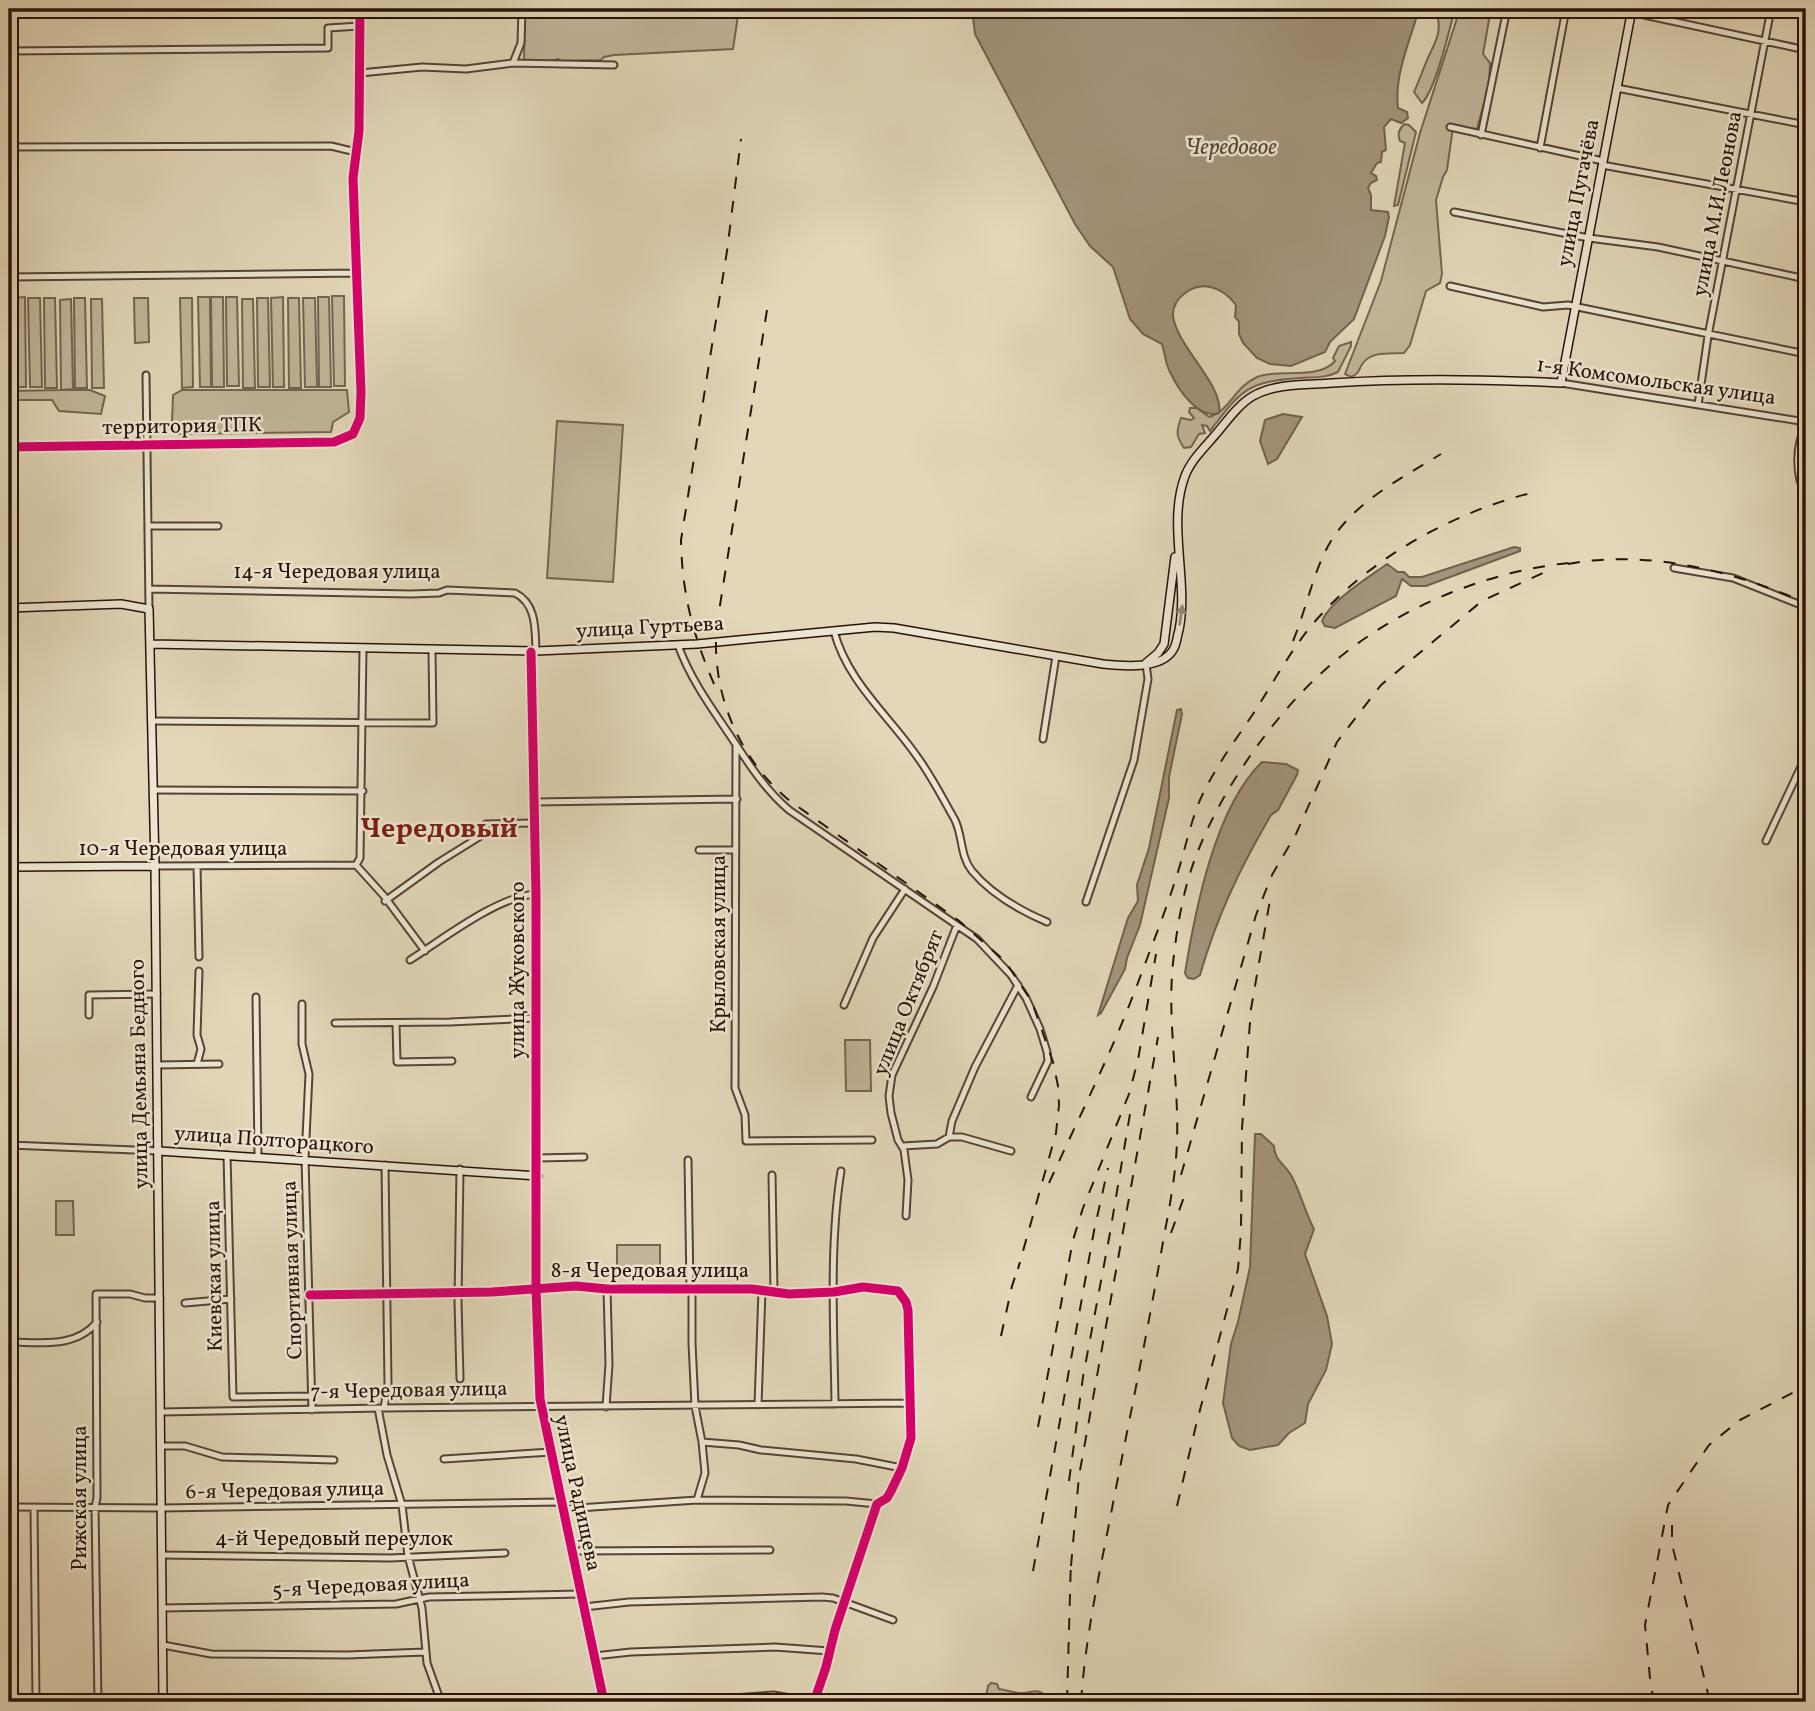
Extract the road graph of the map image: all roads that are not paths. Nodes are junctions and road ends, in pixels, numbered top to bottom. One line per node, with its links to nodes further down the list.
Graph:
1 (360, 9): 9 (street)
2 (522, 9): 13 (street)
3 (1507, 9): 20 (street)
4 (1566, 9): 22 (street)
5 (1619, 9): 7 (street)
6 (1771, 9): 10 (street, улица М.И.Леонова)
7 (1632, 10): 16 (main road, улица Пугачёва)
8 (1644, 15): 10 (street)
9 (360, 26): 12 (street); 15 (street)
10 (1765, 41): 11 (street); 17 (street, улица М.И.Леонова)
11 (1806, 50)
12 (9, 51)
13 (513, 63): 14 (street); 15 (street)
14 (614, 65)
15 (360, 73): 23 (street)
16 (1617, 88): 17 (street); 24 (main road, улица Пугачёва)
17 (1751, 114): 18 (street); 25 (street, улица М.И.Леонова)
18 (1806, 125)
19 (1450, 127): 20 (street)
20 (1480, 135): 22 (street)
21 (9, 147): 23 (street)
22 (1540, 148): 24 (street)
23 (356, 152): 30 (street)
24 (1603, 163): 25 (street); 28 (main road, улица Пугачёва)
25 (1737, 189): 26 (street); 29 (street, улица М.И.Леонова)
26 (1806, 202)
27 (1454, 212): 28 (street)
28 (1589, 238): 29 (street); 34 (main road, улица Пугачёва)
29 (1723, 261): 32 (street); 35 (street, улица М.И.Леонова)
30 (356, 273): 31 (street); 41 (street, территория ТПК)
31 (9, 277)
32 (1806, 279)
33 (1450, 286): 34 (street)
34 (1576, 306): 35 (street); 38 (main road, улица Пугачёва)
35 (1708, 335): 36 (street); 39 (street, улица М.И.Леонова)
36 (1806, 354)
37 (146, 375): 41 (street, улица Демьяна Бедного)
38 (1561, 383): 39 (street, 1-я Комсомольская улица); 46 (main road, 1-я Комсомольская улица)
39 (1698, 405): 40 (street, 1-я Комсомольская улица)
40 (1806, 425): 43 (street)
41 (146, 445): 42 (street, территория ТПК); 45 (street, улица Демьяна Бедного)
42 (9, 447)
43 (1806, 494)
44 (218, 526): 45 (street)
45 (148, 527): 48 (street, улица Демьяна Бедного)
46 (1178, 532): 60 (main road); 60 (main road, one-way to 46)
47 (1674, 568): 50 (street)
48 (149, 589): 49 (street, 14-я Чередовая улица); 52 (street, улица Демьяна Бедного)
49 (523, 597): 58 (street, улица Жуковского)
50 (1806, 607)
51 (9, 608): 52 (main road)
52 (149, 608): 54 (main road, улица Демьяна Бедного)
53 (834, 631): 55 (main road, улица Гуртьева); 59 (main road, улица Гуртьева); 82 (street)
54 (151, 644): 56 (main road, улица Гуртьева); 61 (main road, улица Демьяна Бедного)
55 (678, 645): 58 (main road, улица Гуртьева); 64 (street)
56 (363, 649): 57 (main road, улица Гуртьева); 62 (street)
57 (432, 650): 58 (main road, улица Гуртьева); 62 (street)
58 (533, 652): 69 (main road, улица Жуковского)
59 (1056, 656): 60 (main road, улица Гуртьева); 63 (street)
60 (1146, 664): 81 (street)
61 (153, 721): 62 (street); 66 (main road, улица Демьяна Бедного)
62 (363, 724): 67 (street)
63 (1043, 739)
64 (736, 745): 68 (street, Крыловская улица); 78 (street)
65 (1805, 760): 71 (street)
66 (154, 790): 67 (street); 75 (main road, улица Демьяна Бедного)
67 (363, 791): 74 (street)
68 (737, 799): 69 (street); 73 (street, Крыловская улица)
69 (534, 802): 70 (main road, улица Жуковского)
70 (534, 823): 79 (main road, улица Жуковского); 80 (street)
71 (1766, 841)
72 (699, 850): 73 (street)
73 (735, 850): 103 (street, Крыловская улица)
74 (356, 865): 76 (street, 10-я Чередовая улица); 80 (street)
75 (155, 866): 76 (street, 10-я Чередовая улица); 77 (main road, 10-я Чередовая улица); 89 (main road, улица Демьяна Бедного)
76 (197, 866): 85 (street)
77 (9, 867)
78 (905, 890): 83 (street); 92 (street)
79 (536, 894): 84 (street); 94 (main road, улица Жуковского)
80 (386, 901): 84 (street)
81 (1086, 902)
82 (1047, 922)
83 (957, 925): 88 (street); 105 (street, улица Октябрят)
84 (425, 951): 86 (street)
85 (199, 957)
86 (410, 960)
87 (199, 971): 98 (street)
88 (1018, 985): 101 (street); 102 (street)
89 (157, 994): 93 (street); 100 (main road, улица Демьяна Бедного)
90 (256, 997): 109 (street)
91 (302, 1004): 112 (street, Спортивная улица)
92 (844, 1005)
93 (89, 1015)
94 (536, 1018): 96 (street); 111 (main road, улица Жуковского)
95 (335, 1023): 96 (street)
96 (396, 1023): 97 (street)
97 (452, 1061)
98 (197, 1064): 99 (street); 100 (street)
99 (219, 1064)
100 (157, 1065): 106 (main road, улица Демьяна Бедного)
101 (1031, 1097)
102 (949, 1137): 105 (street); 107 (street)
103 (872, 1140)
104 (9, 1145): 106 (street, улица Полторацкого)
105 (903, 1146): 119 (street, улица Октябрят)
106 (159, 1151): 108 (main road, улица Полторацкого); 129 (main road, улица Демьяна Бедного)
107 (1011, 1151)
108 (228, 1155): 109 (main road, улица Полторацкого); 130 (street, Киевская улица)
109 (258, 1157): 112 (main road, улица Полторацкого)
110 (584, 1157): 111 (street)
111 (538, 1158): 117 (main road, улица Жуковского)
112 (305, 1159): 114 (main road, улица Полторацкого); 128 (street, Спортивная улица)
113 (688, 1160): 122 (street)
114 (385, 1165): 115 (main road, улица Полторацкого); 127 (street)
115 (460, 1170): 117 (main road, улица Полторацкого); 125 (street)
116 (841, 1171): 126 (street)
117 (538, 1175): 120 (main road, улица Жуковского)
118 (772, 1175): 124 (street)
119 (906, 1216)
120 (536, 1289): 121 (street, 8-я Чередовая улица); 125 (street, 8-я Чередовая улица); 140 (main road, улица Радищева)
121 (607, 1289): 122 (street, 8-я Чередовая улица); 141 (street)
122 (691, 1289): 123 (street, 8-я Чередовая улица); 139 (street)
123 (762, 1290): 124 (street, 8-я Чередовая улица); 138 (street)
124 (774, 1291): 126 (street, 8-я Чередовая улица)
125 (458, 1292): 127 (street, 8-я Чередовая улица); 134 (street)
126 (834, 1292): 136 (street, 8-я Чередовая улица); 137 (street)
127 (385, 1294): 128 (street, 8-я Чередовая улица); 142 (street)
128 (310, 1295): 135 (street, Спортивная улица)
129 (160, 1298): 132 (street, Рижская улица); 144 (main road, улица Демьяна Бедного)
130 (231, 1299): 131 (street); 135 (street, Киевская улица)
131 (185, 1303)
132 (97, 1322): 133 (street); 157 (street, Рижская улица)
133 (9, 1342)
134 (460, 1379)
135 (312, 1396): 143 (street, Спортивная улица)
136 (909, 1403): 137 (street, 7-я Чередовая улица); 150 (street)
137 (835, 1404): 138 (street, 7-я Чередовая улица)
138 (758, 1405): 139 (street, 7-я Чередовая улица)
139 (695, 1406): 141 (street, 7-я Чередовая улица); 145 (street)
140 (542, 1407): 141 (street, 7-я Чередовая улица); 142 (street, 7-я Чередовая улица); 147 (main road, улица Радищева)
141 (606, 1407)
142 (381, 1408): 143 (street, 7-я Чередовая улица); 153 (street)
143 (312, 1410): 144 (street, 7-я Чередовая улица)
144 (161, 1412): 146 (main road, улица Демьяна Бедного)
145 (702, 1441): 150 (street); 151 (street)
146 (161, 1446): 148 (street); 158 (main road, улица Демьяна Бедного)
147 (551, 1452): 149 (street); 154 (main road, улица Радищева)
148 (334, 1460)
149 (444, 1460)
150 (902, 1468): 152 (street)
151 (697, 1500): 152 (street, 6-я Чередовая улица); 154 (street, 6-я Чередовая улица)
152 (877, 1504): 166 (street)
153 (402, 1505): 154 (street, 6-я Чередовая улица); 158 (street, 6-я Чередовая улица); 163 (street)
154 (562, 1505): 160 (main road, улица Радищева)
155 (9, 1507): 156 (street, 6-я Чередовая улица)
156 (34, 1507): 157 (street, 6-я Чередовая улица); 176 (street)
157 (95, 1507): 158 (street, 6-я Чередовая улица); 177 (street, Рижская улица)
158 (162, 1508): 162 (main road, улица Демьяна Бедного)
159 (771, 1550): 160 (street)
160 (572, 1551): 164 (main road, улица Радищева)
161 (505, 1553): 163 (street, 4-й Чередовый переулок)
162 (162, 1555): 163 (street, 4-й Чередовый переулок); 168 (main road, улица Демьяна Бедного)
163 (408, 1556): 165 (street)
164 (581, 1594): 165 (street, 5-я Чередовая улица); 167 (main road, улица Радищева)
165 (418, 1598): 168 (street, 5-я Чередовая улица); 172 (street)
166 (845, 1603): 167 (street); 169 (street); 171 (street)
167 (583, 1607): 173 (main road, улица Радищева)
168 (162, 1608): 170 (main road, улица Демьяна Бедного)
169 (893, 1620)
170 (163, 1645): 172 (street); 178 (main road, улица Демьяна Бедного)
171 (829, 1651): 173 (street); 180 (street)
172 (425, 1652): 174 (street)
173 (594, 1656): 175 (main road, улица Радищева)
174 (440, 1700): 179 (street)
175 (603, 1700): 180 (street)
176 (36, 1702)
177 (98, 1702)
178 (163, 1702)
179 (300, 1702)
180 (814, 1702)

